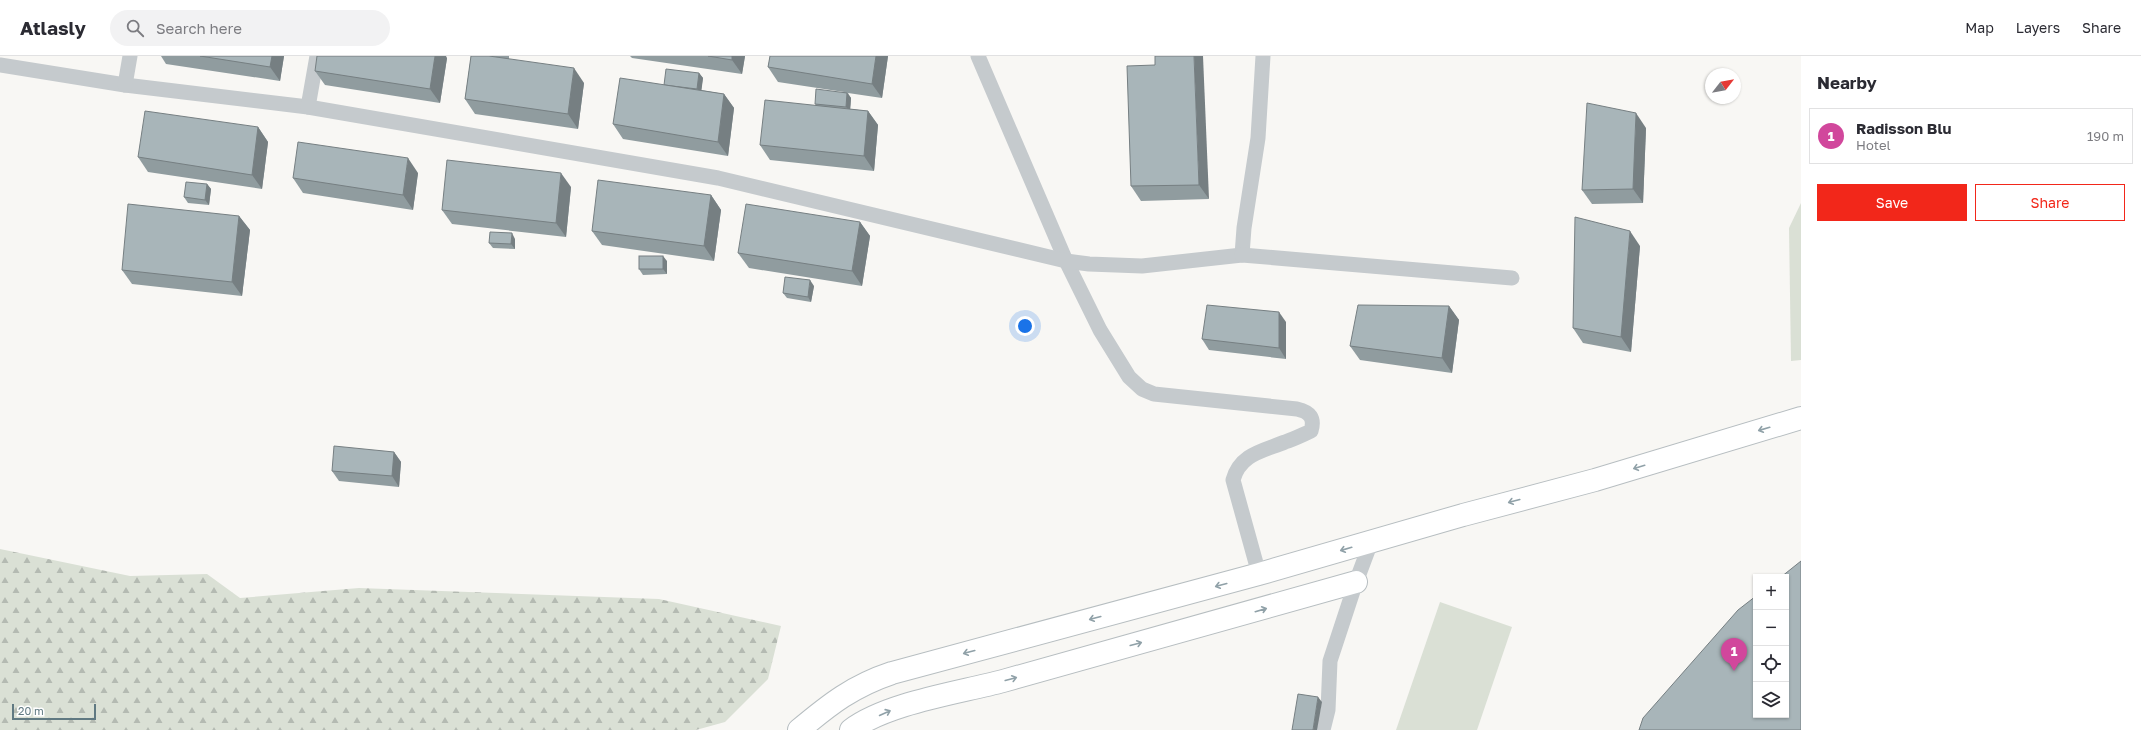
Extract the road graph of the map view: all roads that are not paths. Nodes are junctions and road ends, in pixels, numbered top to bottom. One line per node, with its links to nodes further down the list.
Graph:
1 (130, 56): 6 (lane)
2 (317, 56): 7 (lane)
3 (978, 56): 9 (lane)
4 (1263, 56): 8 (lane)
5 (0, 65): 6 (lane)
6 (125, 85): 7 (lane)
7 (308, 107): 9 (lane)
8 (1242, 254): 9 (lane); 10 (lane)
9 (1066, 261): 13 (lane)
10 (1512, 278)
11 (1801, 418): 12 (main road, one-way to 12)
12 (1371, 542): 13 (main road, one-way to 13); 14 (lane)
13 (1259, 574): 15 (main road, one-way to 15)
14 (1356, 582): 16 (main road, one-way to 14); 17 (lane)
15 (799, 730)
16 (851, 730)
17 (1323, 730)

